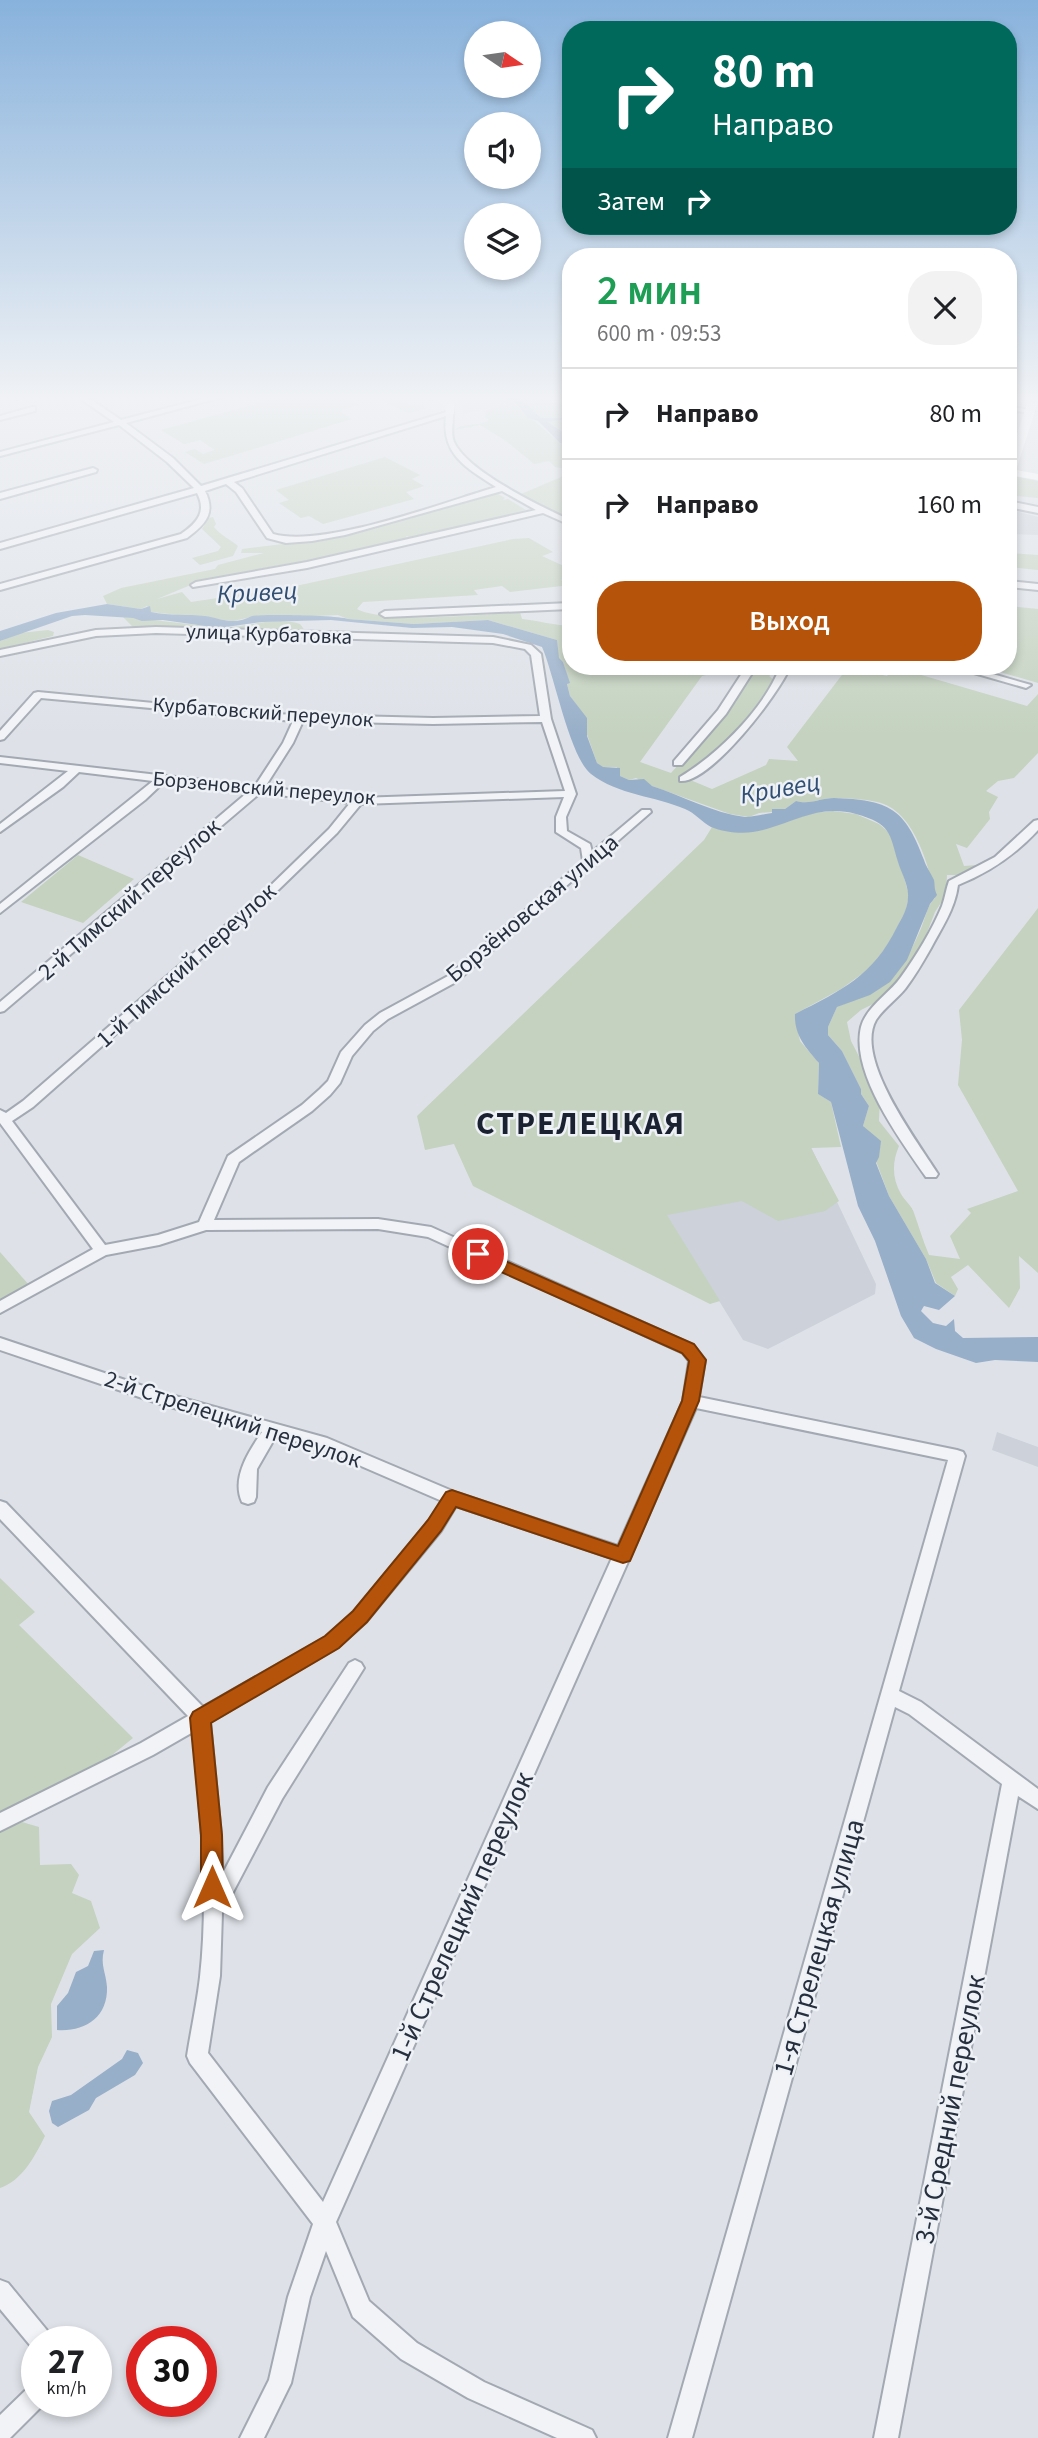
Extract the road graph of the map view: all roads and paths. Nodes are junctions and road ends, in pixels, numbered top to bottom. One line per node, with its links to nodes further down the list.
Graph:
1 (131, 509): 8 (street)
2 (205, 509): 11 (street)
3 (251, 509): 4 (street)
4 (435, 509)
5 (538, 509): 6 (street)
6 (542, 511): 7 (street); 9 (street)
7 (562, 520)
8 (0, 546)
9 (196, 585)
10 (1017, 585): 12 (street)
11 (0, 587)
12 (1038, 587)
13 (562, 606): 14 (street)
14 (385, 614)
15 (0, 653): 21 (street, улица Курбатовка)
16 (746, 675): 24 (street)
17 (783, 675): 27 (street)
18 (988, 675): 19 (street)
19 (1026, 685)
20 (299, 718): 21 (street, Курбатовский переулок); 22 (street, Курбатовский переулок); 28 (street, 2-й Тимский переулок)
21 (546, 719): 29 (street)
22 (0, 737)
23 (0, 761): 25 (street, Борзеновский переулок)
24 (678, 763)
25 (76, 769): 26 (street, Борзеновский переулок); 33 (street)
26 (161, 779): 28 (street, Борзеновский переулок); 35 (street)
27 (684, 779)
28 (258, 789): 30 (street, Борзеновский переулок); 36 (street, 2-й Тимский переулок)
29 (571, 794): 30 (street, Борзеновский переулок); 34 (street)
30 (358, 801): 37 (street, 1-й Тимский переулок)
31 (646, 812): 34 (street, Борзёновская улица)
32 (1038, 823): 38 (street)
33 (0, 829)
34 (588, 860): 39 (street, Борзёновская улица)
35 (0, 910)
36 (0, 1008)
37 (2, 1117): 40 (street)
38 (931, 1174)
39 (205, 1225): 40 (street); 43 (street)
40 (102, 1251): 41 (street)
41 (0, 1308)
42 (0, 1344): 44 (street, 2-й Стрелецкий переулок)
43 (691, 1401): 48 (street, 1-й Стрелецкий переулок); 50 (street, 1-я Стрелецкая улица)
44 (272, 1429): 45 (street); 46 (street, 2-й Стрелецкий переулок)
45 (248, 1497)
46 (452, 1498): 48 (street, 2-й Стрелецкий переулок); 51 (street)
47 (0, 1508): 51 (street)
48 (623, 1555): 56 (street, 1-й Стрелецкий переулок)
49 (355, 1668): 55 (street)
50 (889, 1695): 52 (street); 63 (street, 1-я Стрелецкая улица)
51 (201, 1718): 54 (street); 55 (street)
52 (1012, 1780): 53 (street); 64 (street, 3-й Средний переулок)
53 (1038, 1800)
54 (0, 1822)
55 (212, 1912): 56 (street)
56 (325, 2222): 61 (street, 1-й Стрелецкий переулок); 62 (street)
57 (0, 2291): 58 (street)
58 (29, 2326)
59 (21, 2411): 60 (street)
60 (0, 2431)
61 (252, 2438)
62 (584, 2438)
63 (680, 2438)
64 (886, 2438)

